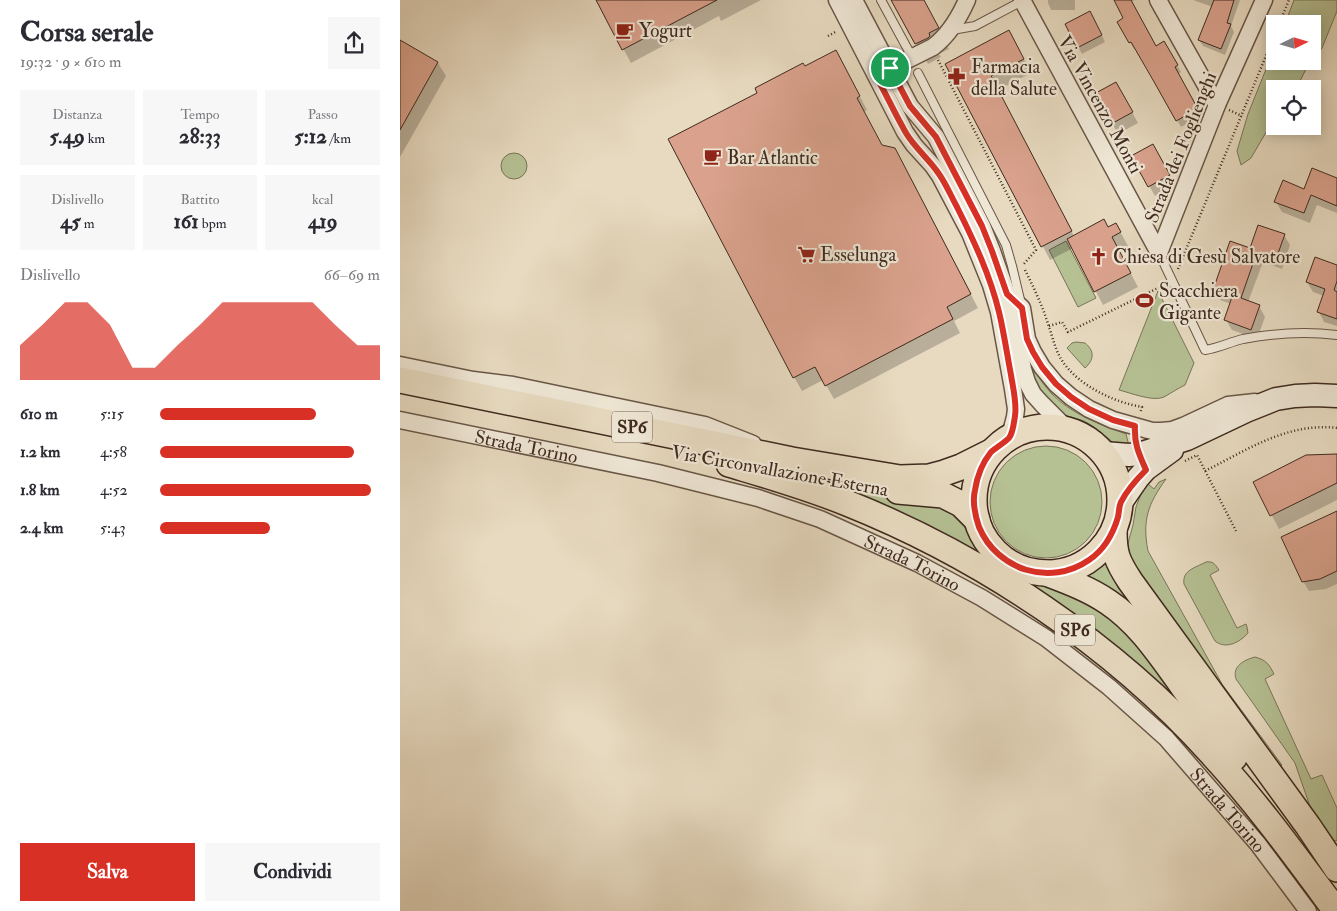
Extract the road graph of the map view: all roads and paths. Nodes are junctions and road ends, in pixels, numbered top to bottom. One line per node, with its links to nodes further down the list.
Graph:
1 (837, 0): 15 (street)
2 (854, 0): 15 (street)
3 (881, 0): 14 (lane)
4 (967, 0): 11 (street)
5 (1022, 0): 11 (lane); 18 (street, Via Vincenzo Monti)
6 (1158, 0): 16 (street)
7 (1264, 0): 16 (street, Strada dei Foglienghi)
8 (1289, 0): 9 (path)
9 (1283, 15)
10 (839, 30): 12 (path)
11 (950, 31): 14 (street)
12 (828, 36)
13 (1266, 56): 19 (path)
14 (918, 60): 15 (street); 17 (lane); 22 (path)
15 (883, 72): 17 (street); 33 (street)
16 (1217, 105): 18 (street, Strada dei Foglienghi)
17 (942, 134): 20 (street); 21 (lane)
18 (1159, 253): 19 (lane, Strada dei Foglienghi)
19 (1173, 281): 22 (path); 23 (lane, Strada dei Foglienghi)
20 (1007, 294): 21 (street); 32 (street)
21 (1022, 308): 30 (street)
22 (1049, 326): 30 (path)
23 (1337, 335)
24 (400, 365): 37 (street, Via Circonvallazione Esterna)
25 (400, 380): 37 (main road, Via Circonvallazione Esterna / SP6)
26 (400, 395): 38 (main road, Via Circonvallazione Esterna / SP6)
27 (1337, 396): 28 (street)
28 (1276, 399): 30 (street); 34 (street)
29 (400, 420): 48 (street, Strada Torino)
30 (1135, 426)
31 (1337, 428): 40 (path)
32 (1068, 430): 33 (main road, SP6); 36 (main road, SP6)
33 (1010, 436): 35 (main road, SP6)
34 (1187, 439): 36 (street); 41 (street)
35 (991, 452): 37 (main road, Via Circonvallazione Esterna / SP6); 42 (main road, SP6)
36 (1104, 453): 41 (main road, SP6)
37 (792, 460)
38 (729, 464): 42 (main road, Via Circonvallazione Esterna / SP6); 49 (main road, SP6)
39 (1180, 464): 40 (path)
40 (1205, 471): 44 (path)
41 (1120, 504): 43 (main road, SP6)
42 (977, 520): 45 (main road, SP6)
43 (1114, 530): 45 (main road, SP6); 46 (main road, SP6)
44 (1236, 531)
45 (1046, 573): 47 (main road, Strada Torino / SP6)
46 (1337, 869)
47 (1337, 898)
48 (1308, 911)
49 (1336, 911)

